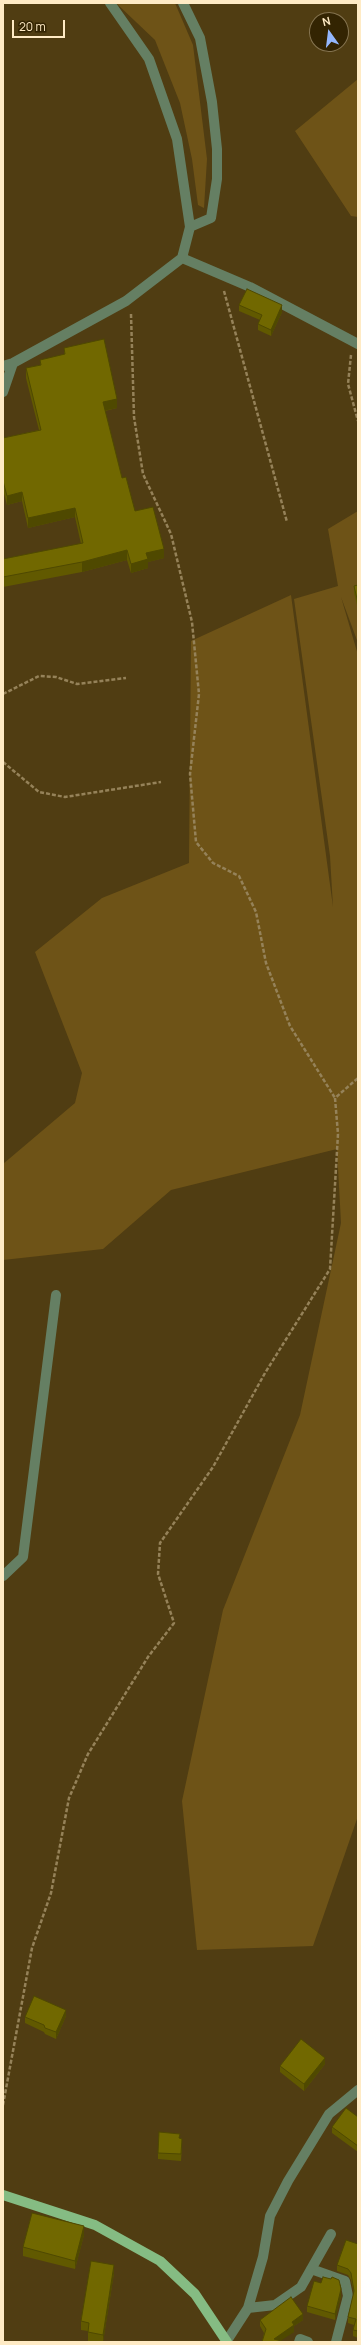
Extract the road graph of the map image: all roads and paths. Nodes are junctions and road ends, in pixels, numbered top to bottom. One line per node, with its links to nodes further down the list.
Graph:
1 (110, 3): 3 (street)
2 (183, 3): 3 (street)
3 (190, 227): 4 (street)
4 (182, 258): 5 (street); 6 (street)
5 (219, 273): 7 (street); 11 (path)
6 (131, 297): 8 (street); 17 (path)
7 (355, 343): 10 (path)
8 (8, 364): 9 (street)
9 (3, 392)
10 (358, 421)
11 (287, 522)
12 (126, 678): 13 (path)
13 (3, 694)
14 (3, 762): 15 (path)
15 (162, 782)
16 (358, 1078): 17 (path)
17 (335, 1098): 21 (path)
18 (56, 1295): 19 (street)
19 (3, 1576)
20 (358, 2091): 25 (street)
21 (3, 2105)
22 (3, 2195): 26 (main road)
23 (331, 2234): 24 (street)
24 (312, 2269): 25 (street); 29 (street)
25 (248, 2308): 26 (street)
26 (227, 2342)
27 (299, 2342): 28 (street)
28 (308, 2342)
29 (336, 2342)

